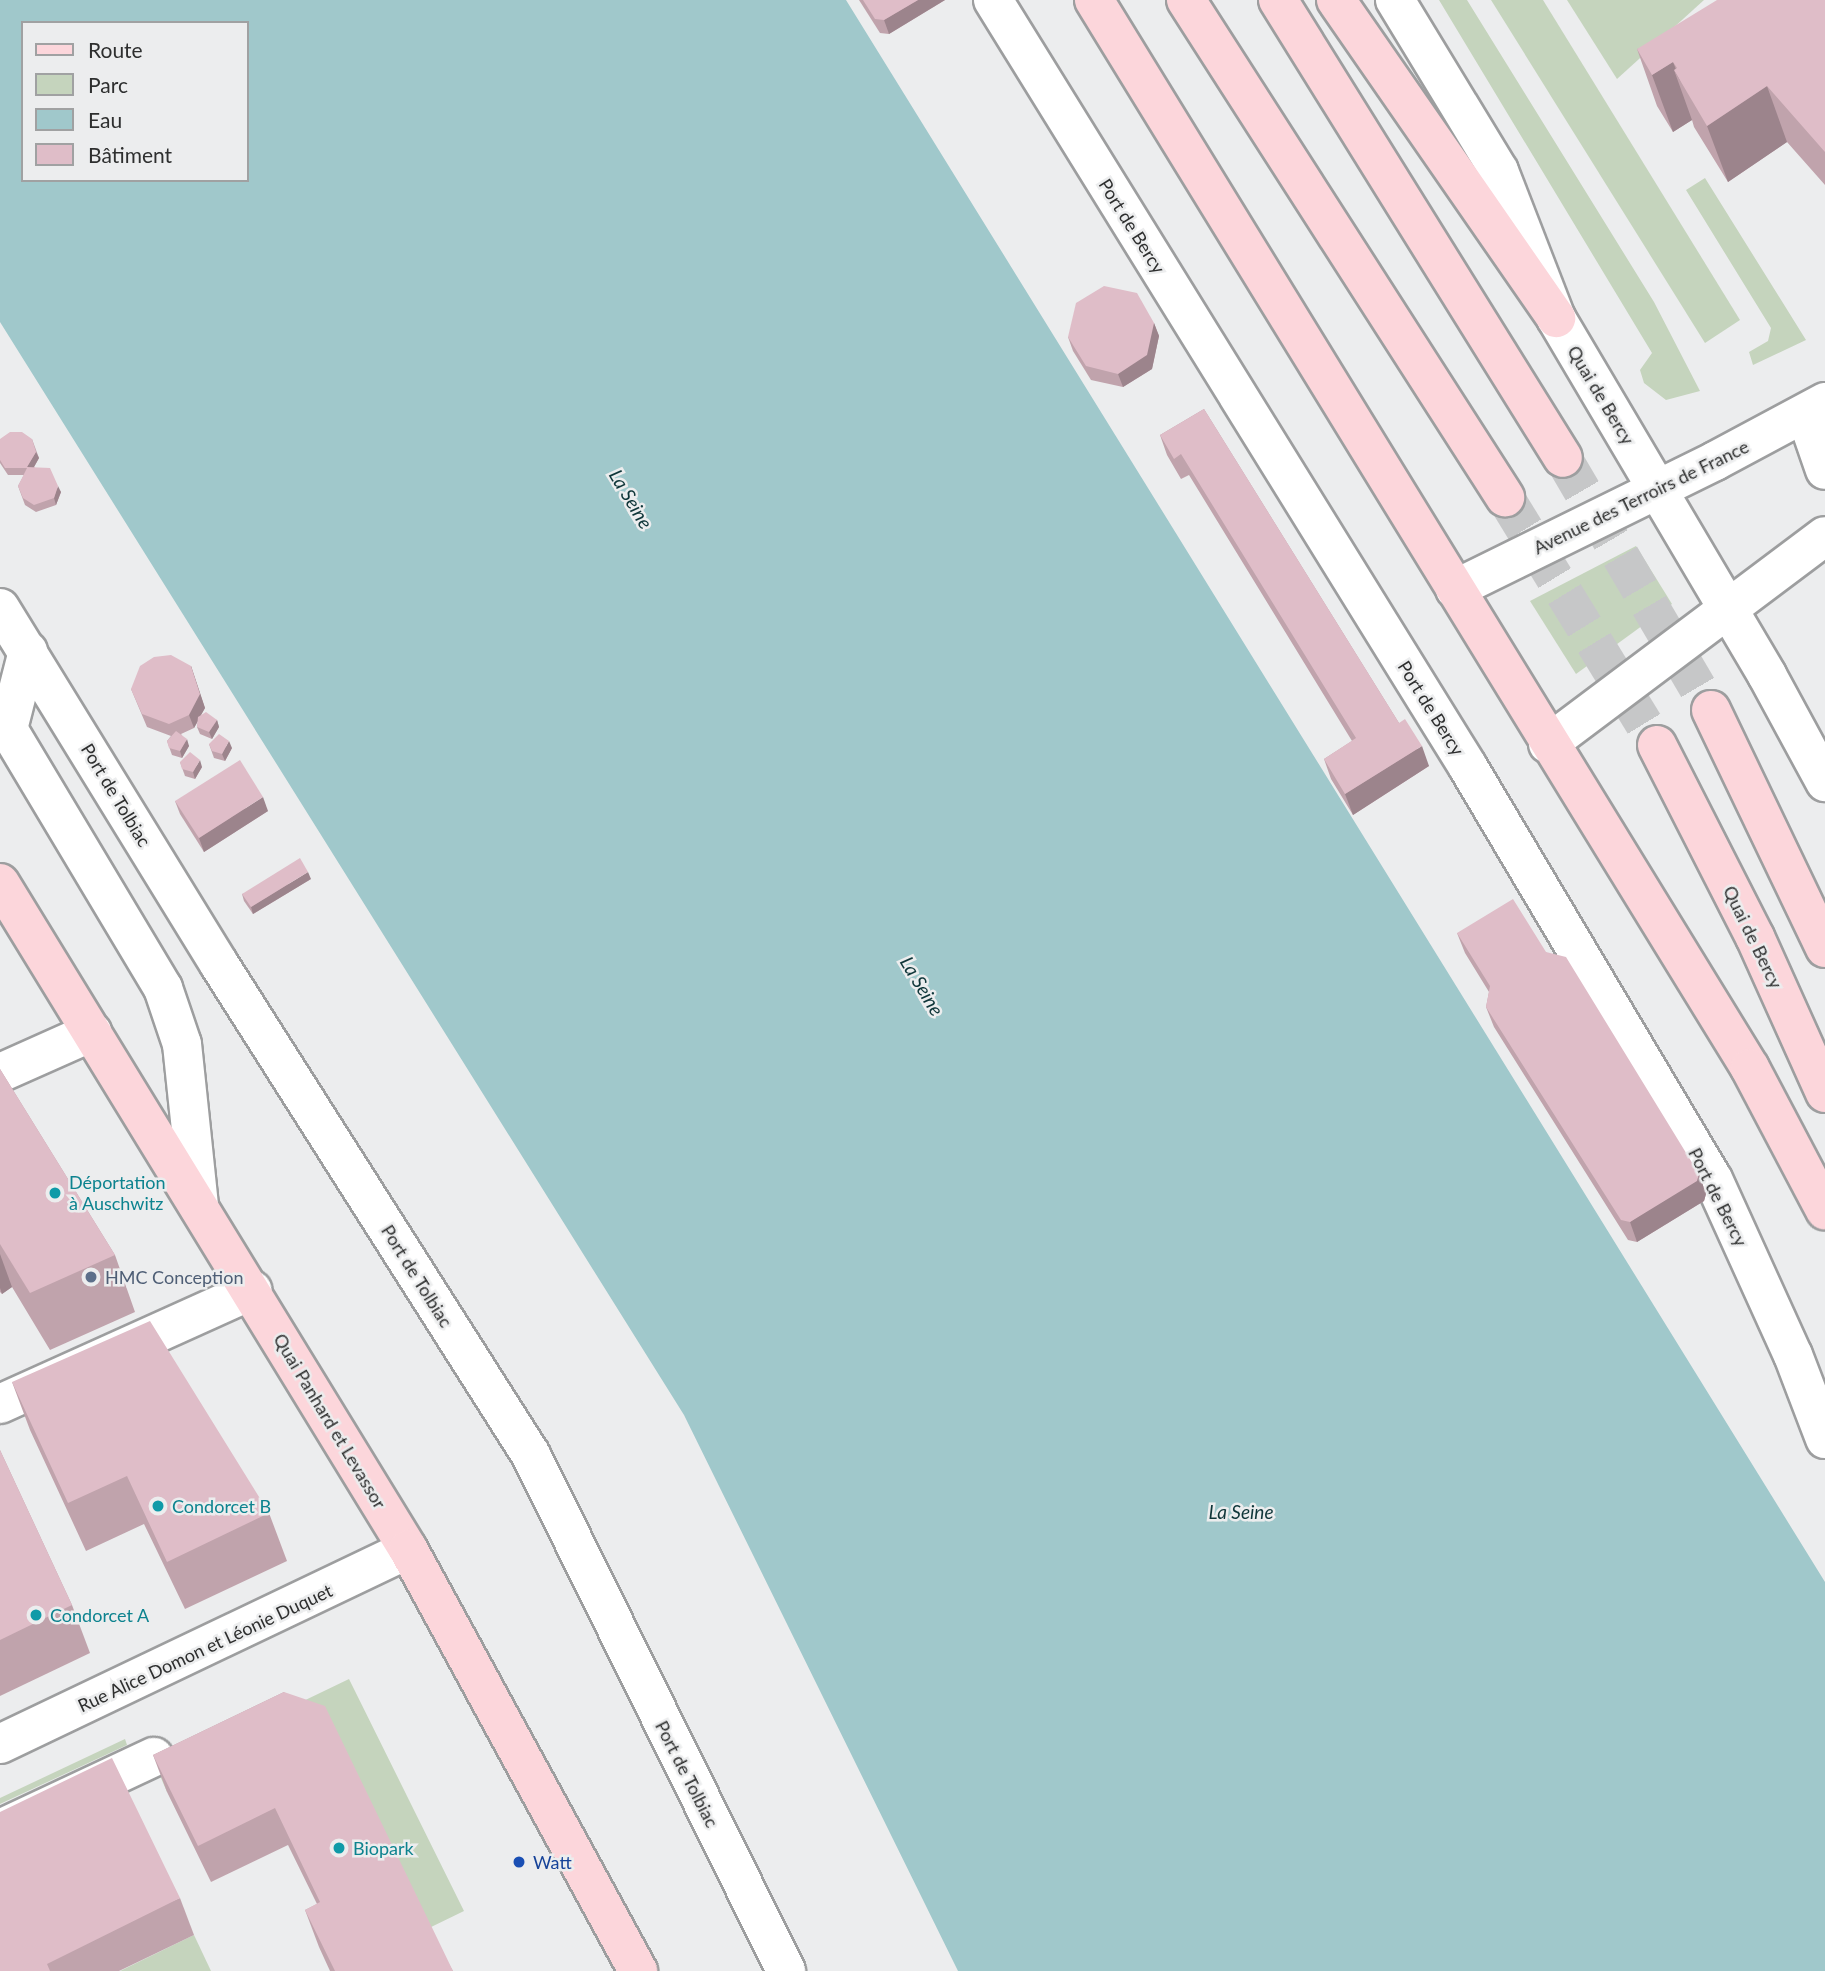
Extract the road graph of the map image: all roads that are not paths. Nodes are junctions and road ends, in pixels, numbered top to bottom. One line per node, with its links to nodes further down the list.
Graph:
1 (993, 0): 33 (street, Port de Bercy)
2 (1094, 0): 14 (main road)
3 (1186, 0): 12 (main road)
4 (1278, 0): 9 (main road)
5 (1336, 0): 7 (main road)
6 (1395, 0): 7 (street, Quai de Bercy)
7 (1556, 318): 11 (street, Quai de Bercy)
8 (1815, 408): 10 (street); 11 (street, Avenue des Terroirs de France)
9 (1563, 458)
10 (1825, 470)
11 (1656, 488): 14 (street, Avenue des Terroirs de France); 16 (street, Quai de Bercy)
12 (1505, 497)
13 (1825, 536): 16 (street)
14 (1455, 589): 19 (main road)
15 (0, 608): 17 (street, Port de Tolbiac)
16 (1728, 608): 19 (street); 21 (street, Quai de Bercy)
17 (28, 651): 29 (street); 39 (street, Port de Tolbiac)
18 (1711, 710): 24 (main road)
19 (1548, 744): 30 (main road)
20 (1657, 745): 23 (main road, Quai de Bercy)
21 (1825, 782)
22 (0, 883): 25 (main road, Quai Panhard et Levassor)
23 (1755, 937): 27 (main road, Quai de Bercy); 28 (main road)
24 (1825, 948)
25 (92, 1032): 26 (street); 29 (main road, Quai Panhard et Levassor)
26 (0, 1073)
27 (1825, 1093)
28 (1825, 1202)
29 (199, 1207): 31 (main road, Quai Panhard et Levassor)
30 (1825, 1210)
31 (252, 1290): 32 (street); 34 (main road, Quai Panhard et Levassor)
32 (0, 1404)
33 (1825, 1439)
34 (408, 1549): 35 (street, Rue Alice Domon et Léonie Duquet); 38 (main road, Quai Panhard et Levassor)
35 (0, 1744)
36 (154, 1757): 37 (street)
37 (0, 1829)
38 (638, 1971)
39 (786, 1971)

